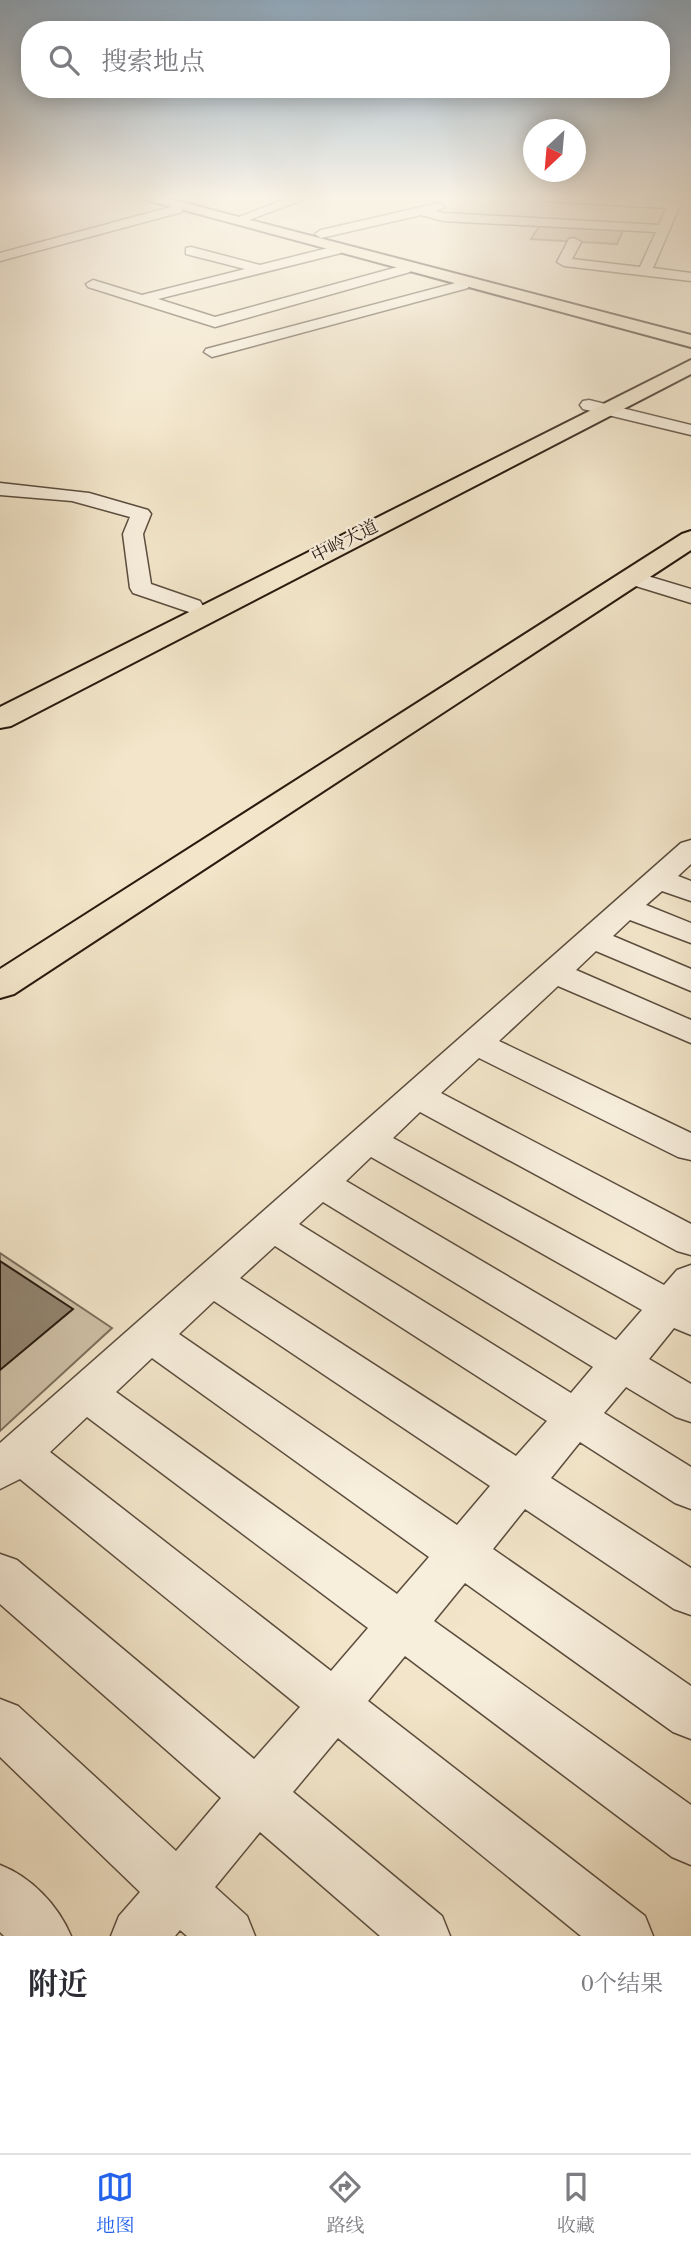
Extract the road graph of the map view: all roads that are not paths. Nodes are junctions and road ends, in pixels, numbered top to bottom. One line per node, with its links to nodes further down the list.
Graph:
1 (104, 287): 12 (street)
2 (165, 287): 9 (street)
3 (185, 287): 9 (street)
4 (303, 287): 10 (street)
5 (313, 287): 10 (street)
6 (454, 287): 17 (street)
7 (487, 287): 16 (main road)
8 (509, 287): 15 (main road)
9 (174, 290): 11 (street); 12 (street)
10 (307, 290): 14 (street)
11 (199, 298)
12 (142, 299): 14 (street)
13 (224, 305): 14 (street)
14 (250, 312)
15 (691, 333)
16 (691, 341)
17 (212, 352)
18 (691, 354): 20 (main road, 中岭大道)
19 (691, 366): 20 (main road, 中岭大道)
20 (596, 407): 21 (street); 26 (main road, 中岭大道); 28 (main road, 中岭大道)
21 (691, 430)
22 (0, 489): 26 (street)
23 (691, 539): 24 (main road)
24 (634, 578): 25 (street); 37 (main road)
25 (691, 596)
26 (192, 606): 27 (main road, 中岭大道)
27 (0, 704)
28 (0, 719)
29 (691, 849): 30 (street)
30 (658, 878): 31 (street); 32 (street)
31 (691, 892)
32 (625, 907): 33 (street); 34 (street)
33 (691, 934)
34 (590, 937): 35 (street); 36 (street)
35 (552, 971): 38 (street); 39 (street)
36 (691, 981)
37 (0, 986)
38 (691, 1033)
39 (474, 1042): 40 (street); 42 (street)
40 (416, 1095): 41 (street); 45 (street)
41 (367, 1139): 43 (street); 47 (street)
42 (691, 1148)
43 (319, 1182): 44 (street); 49 (street)
44 (271, 1225): 46 (street); 52 (street)
45 (691, 1241)
46 (211, 1279): 48 (street); 54 (street)
47 (684, 1302): 49 (street)
48 (150, 1335): 50 (street); 56 (street)
49 (621, 1363): 51 (street); 52 (street)
50 (86, 1393): 53 (street); 59 (street)
51 (691, 1405)
52 (575, 1417): 54 (street); 55 (street)
53 (10, 1462): 60 (street)
54 (521, 1482): 56 (street); 58 (street)
55 (691, 1490)
56 (461, 1554): 59 (street); 61 (street)
57 (0, 1575): 63 (street)
58 (691, 1594)
59 (401, 1625): 60 (street); 64 (street)
60 (334, 1704): 63 (street); 71 (street)
61 (691, 1715)
62 (0, 1723): 65 (street)
63 (258, 1796): 65 (street); 70 (street)
64 (691, 1838)
65 (178, 1890): 68 (street); 69 (street)
66 (0, 1892): 67 (street)
67 (43, 1936)
68 (139, 1936)
69 (227, 1936)
70 (422, 1936)
71 (625, 1936)

